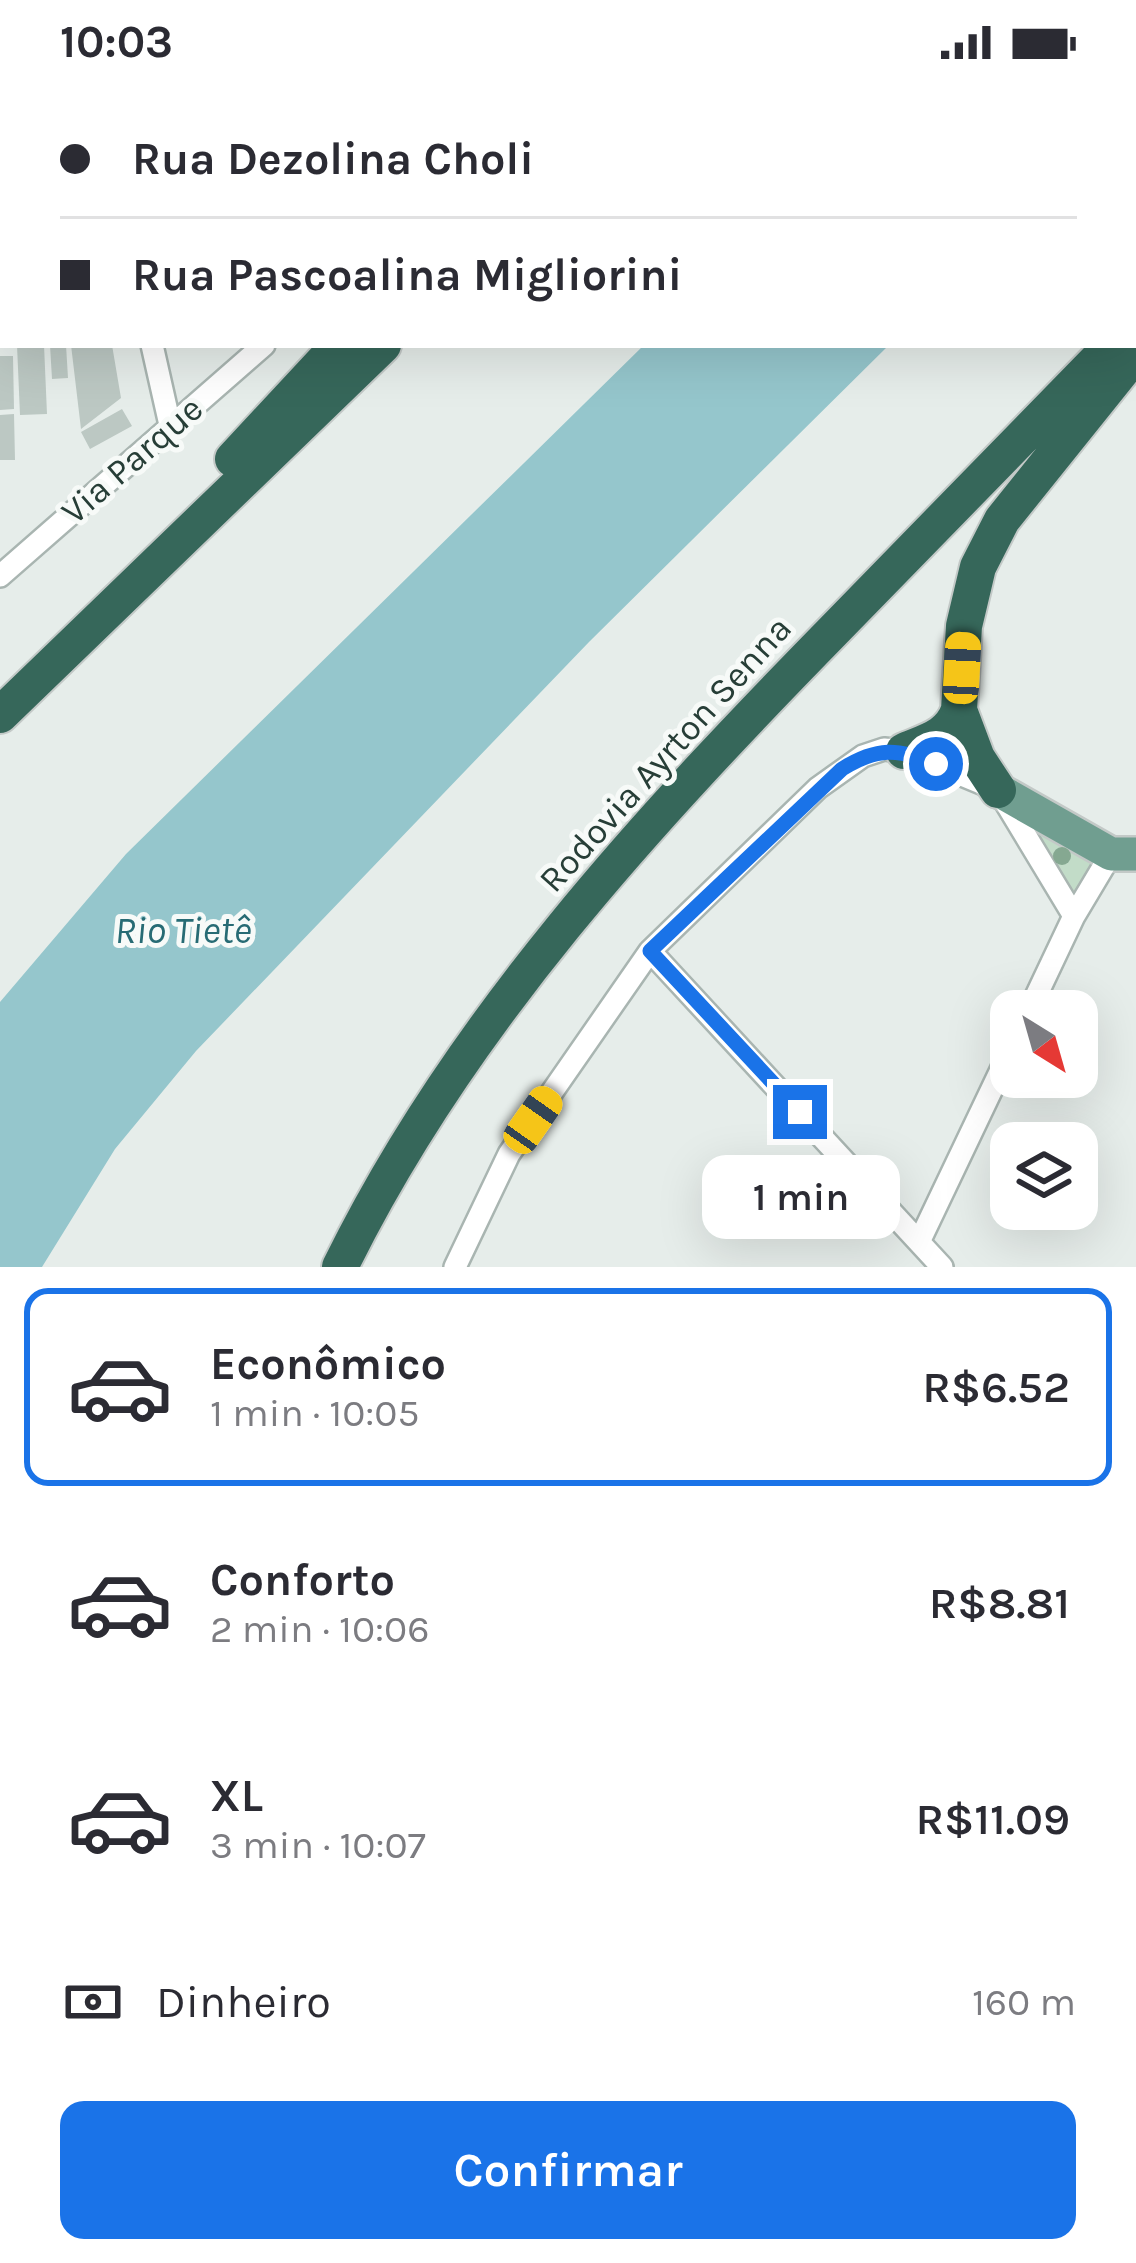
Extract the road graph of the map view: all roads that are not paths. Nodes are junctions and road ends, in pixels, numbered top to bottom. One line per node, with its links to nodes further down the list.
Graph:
1 (153, 348): 7 (street)
2 (260, 348): 7 (street, Via Parque)
3 (336, 348): 8 (highway)
4 (380, 348): 8 (highway)
5 (1109, 348): 20 (highway, Rodovia Ayrton Senna)
6 (1136, 353): 10 (highway)
7 (170, 424): 9 (street, Via Parque)
8 (197, 525): 11 (highway)
9 (0, 576)
10 (959, 710): 12 (highway); 13 (highway)
11 (0, 716)
12 (904, 751): 13 (street); 16 (street)
13 (998, 790): 14 (main road); 15 (street)
14 (1124, 854): 15 (street)
15 (1074, 916): 17 (street)
16 (650, 951): 19 (street); 21 (street)
17 (1039, 990)
18 (990, 1092): 19 (street)
19 (920, 1240): 22 (street)
20 (340, 1267)
21 (455, 1267)
22 (942, 1267)

